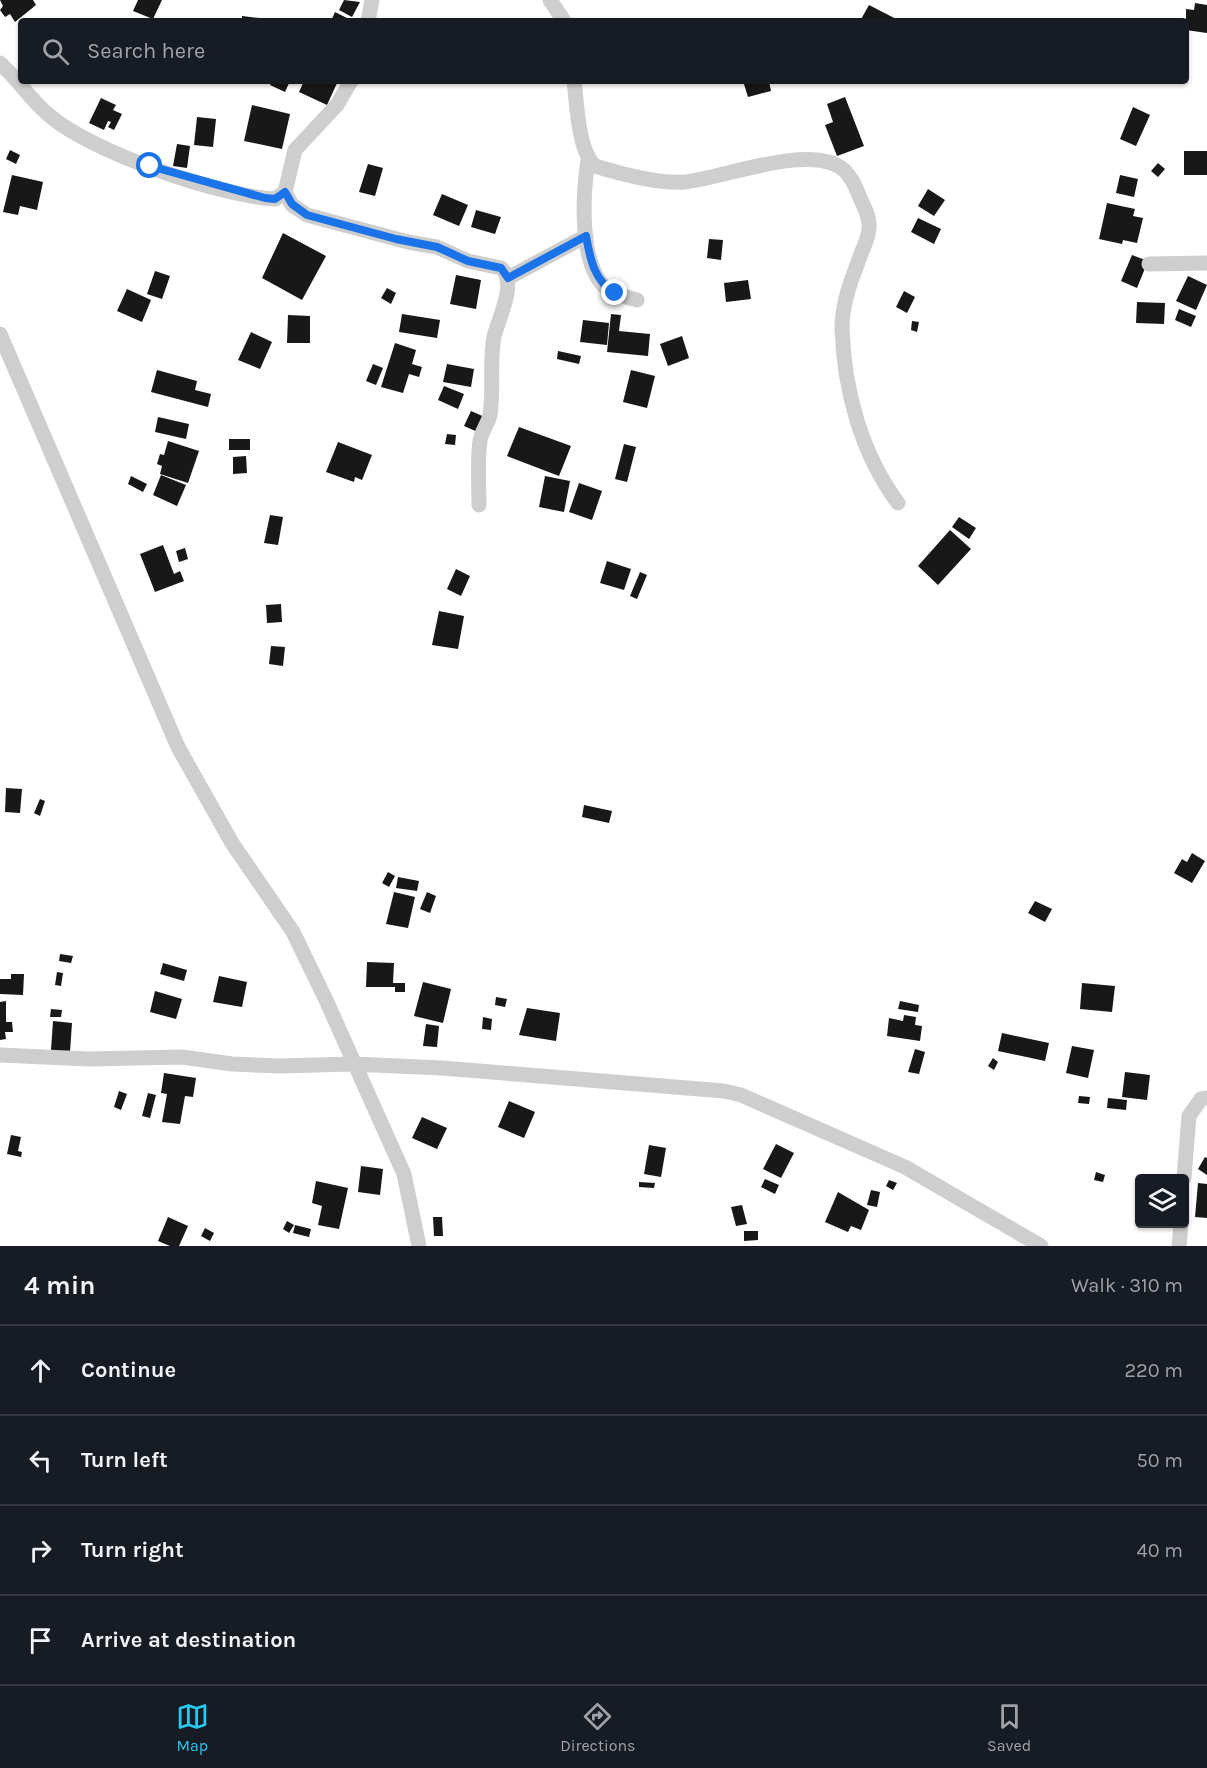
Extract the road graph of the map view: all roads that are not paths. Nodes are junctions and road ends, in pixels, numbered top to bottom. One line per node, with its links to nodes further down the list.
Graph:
1 (372, 0): 3 (street)
2 (550, 0): 4 (street)
3 (369, 18)
4 (562, 18)
5 (0, 63): 6 (street)
6 (18, 82)
7 (19, 84): 11 (street)
8 (349, 84): 11 (street)
9 (575, 84): 10 (street)
10 (588, 160): 12 (street); 18 (street)
11 (285, 192): 15 (street)
12 (586, 236): 15 (street); 16 (street)
13 (1207, 263): 14 (street)
14 (1149, 264)
15 (508, 278): 19 (street)
16 (637, 300)
17 (0, 334): 21 (street)
18 (898, 503)
19 (479, 505)
20 (0, 1055): 21 (street)
21 (352, 1064): 25 (street); 26 (street)
22 (1207, 1098): 23 (street)
23 (1184, 1174)
24 (1181, 1228): 27 (street)
25 (419, 1246)
26 (1041, 1246)
27 (1179, 1246)

